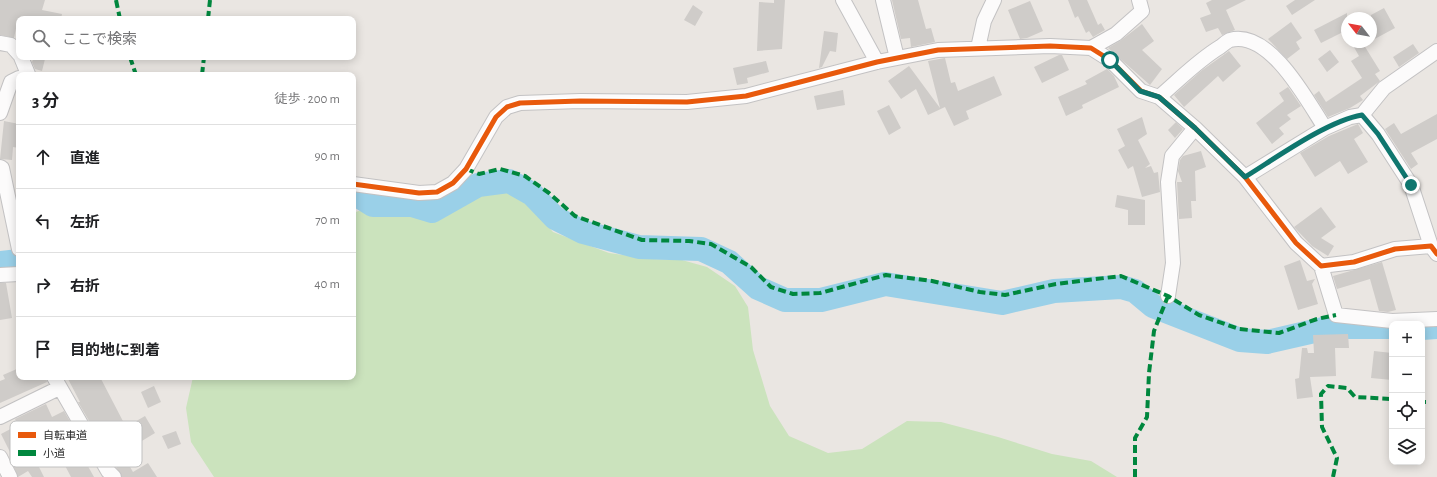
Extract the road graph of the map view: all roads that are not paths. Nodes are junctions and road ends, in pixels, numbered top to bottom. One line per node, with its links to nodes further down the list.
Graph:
1 (843, 0): 12 (street)
2 (883, 0): 10 (street)
3 (994, 0): 6 (street)
4 (1139, 0): 7 (street)
5 (0, 43): 9 (street)
6 (978, 48): 7 (street); 10 (street)
7 (1091, 48): 15 (street)
8 (1437, 50): 17 (street)
9 (16, 51)
10 (897, 58): 12 (street)
11 (22, 60): 13 (street)
12 (877, 62): 22 (street)
13 (27, 72)
14 (16, 80): 16 (street)
15 (1159, 97): 18 (street); 19 (street)
16 (0, 114)
17 (1362, 115): 19 (street); 24 (street)
18 (1195, 128): 21 (street); 28 (street)
19 (1325, 128): 21 (street)
20 (0, 167): 23 (street)
21 (1245, 177): 25 (street)
22 (356, 184)
23 (16, 234)
24 (1434, 250): 25 (street)
25 (1321, 266): 29 (street)
26 (0, 275): 27 (street)
27 (16, 276)
28 (1168, 296)
29 (1437, 319)
30 (56, 383): 31 (street); 32 (street)
31 (0, 417)
32 (78, 421)
33 (0, 457): 35 (street)
34 (106, 467): 36 (street)
35 (10, 477)
36 (114, 477)

